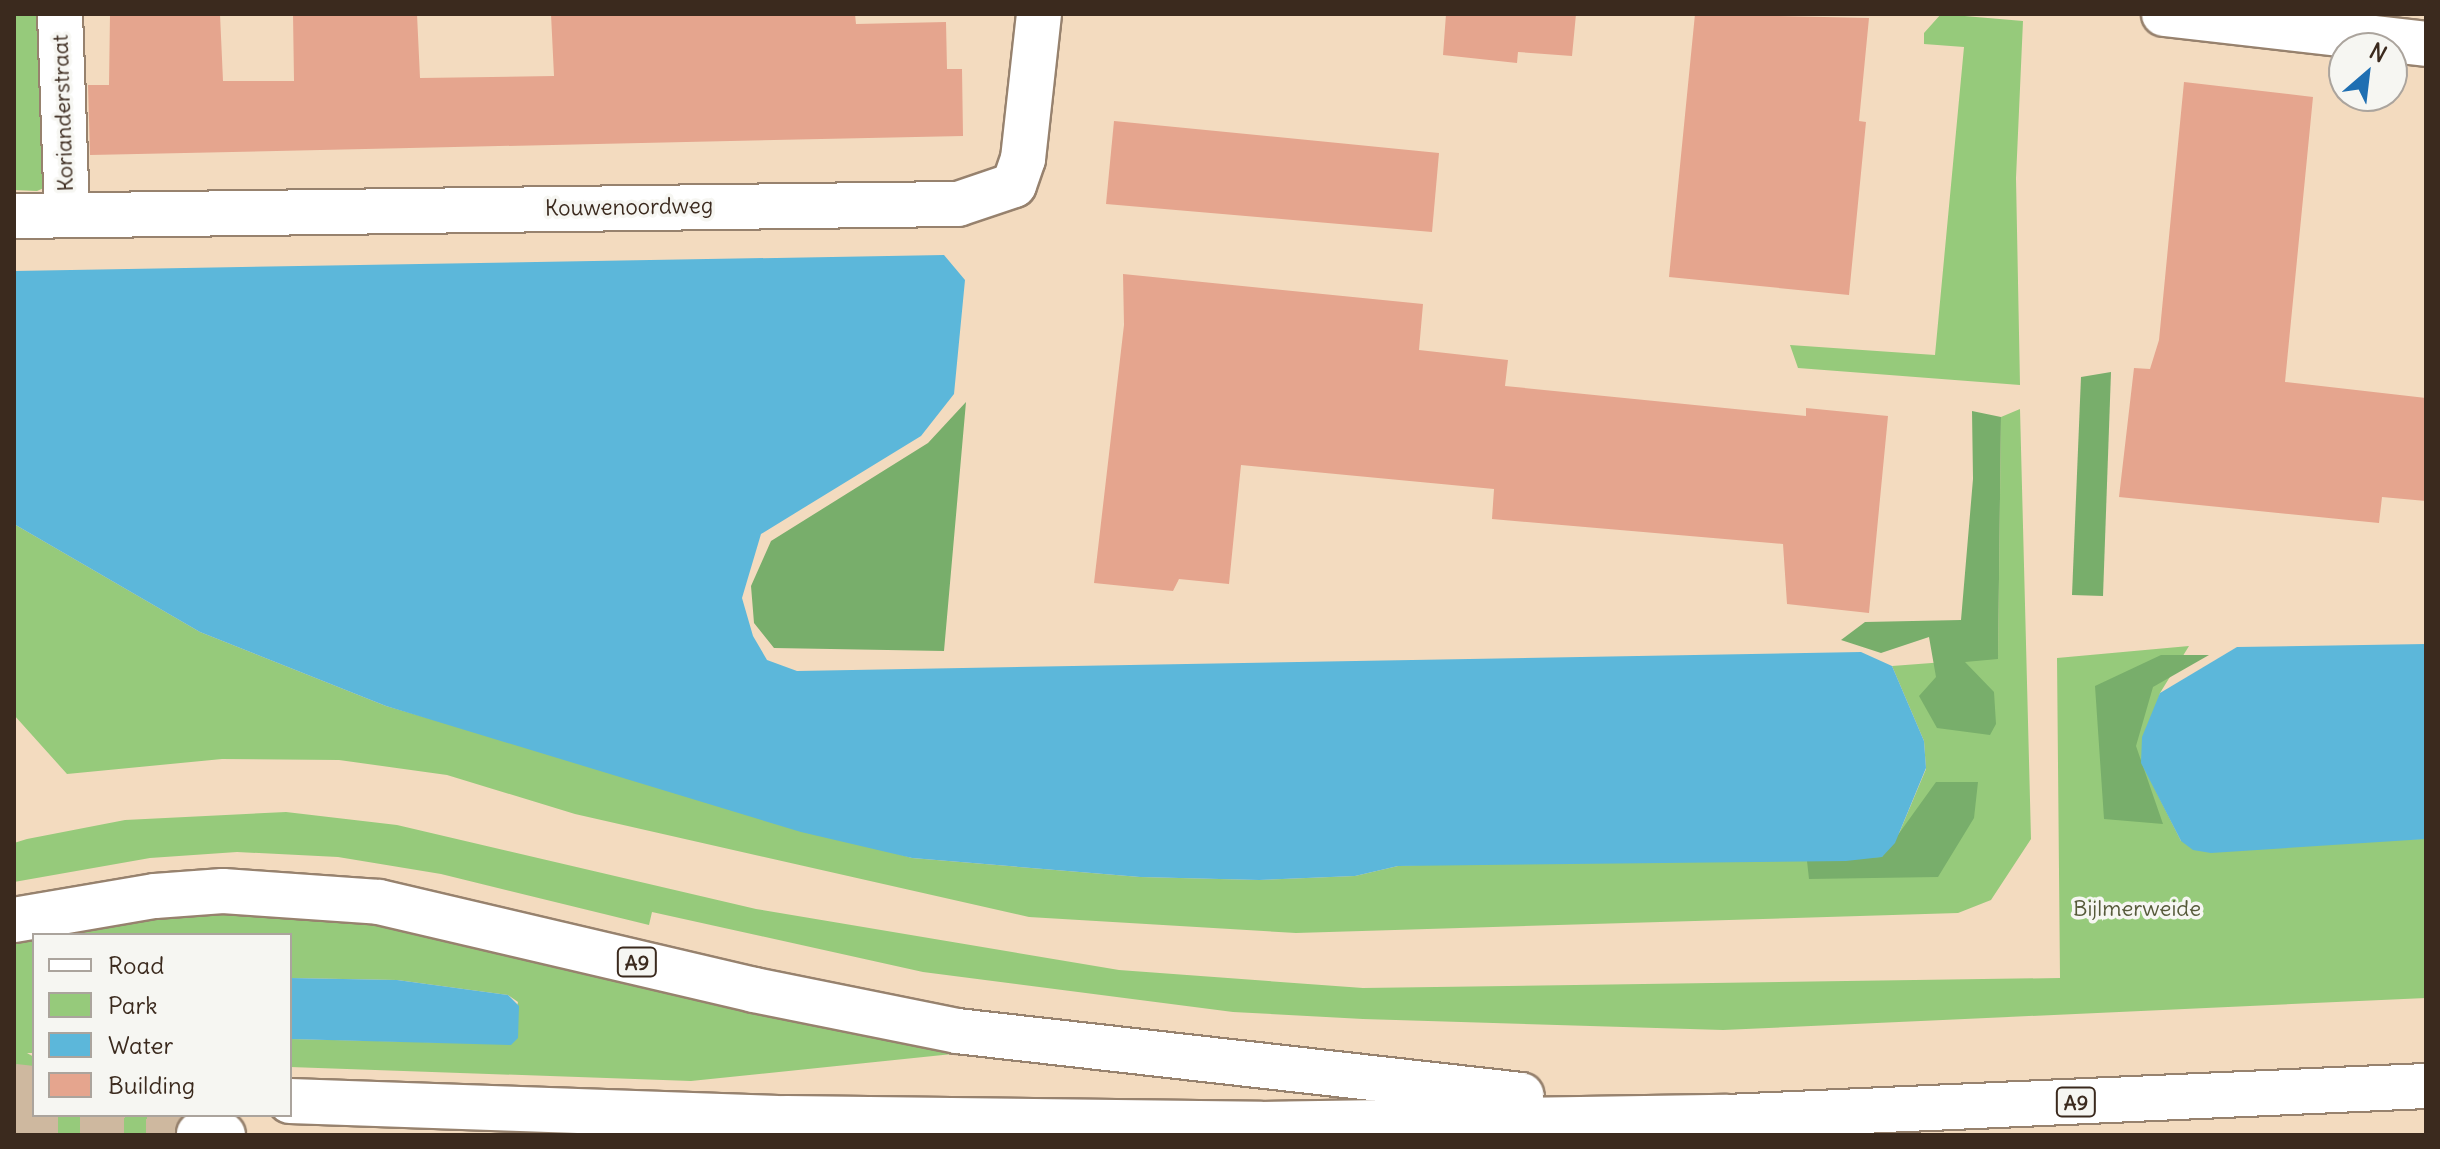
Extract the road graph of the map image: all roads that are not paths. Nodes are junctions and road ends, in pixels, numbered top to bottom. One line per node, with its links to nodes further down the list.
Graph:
1 (60, 14): 5 (main road, Korianderstraat)
2 (1039, 14): 5 (main road, Kouwenoordweg)
3 (2164, 14): 4 (main road)
4 (2426, 44)
5 (67, 213): 6 (main road)
6 (14, 216)
7 (14, 920): 10 (main road, A9)
8 (2426, 1086): 10 (main road, A9)
9 (292, 1101): 10 (main road, A9)
10 (1727, 1117): 13 (main road, A9)
11 (199, 1134): 12 (main road)
12 (223, 1135)
13 (1537, 1135)

